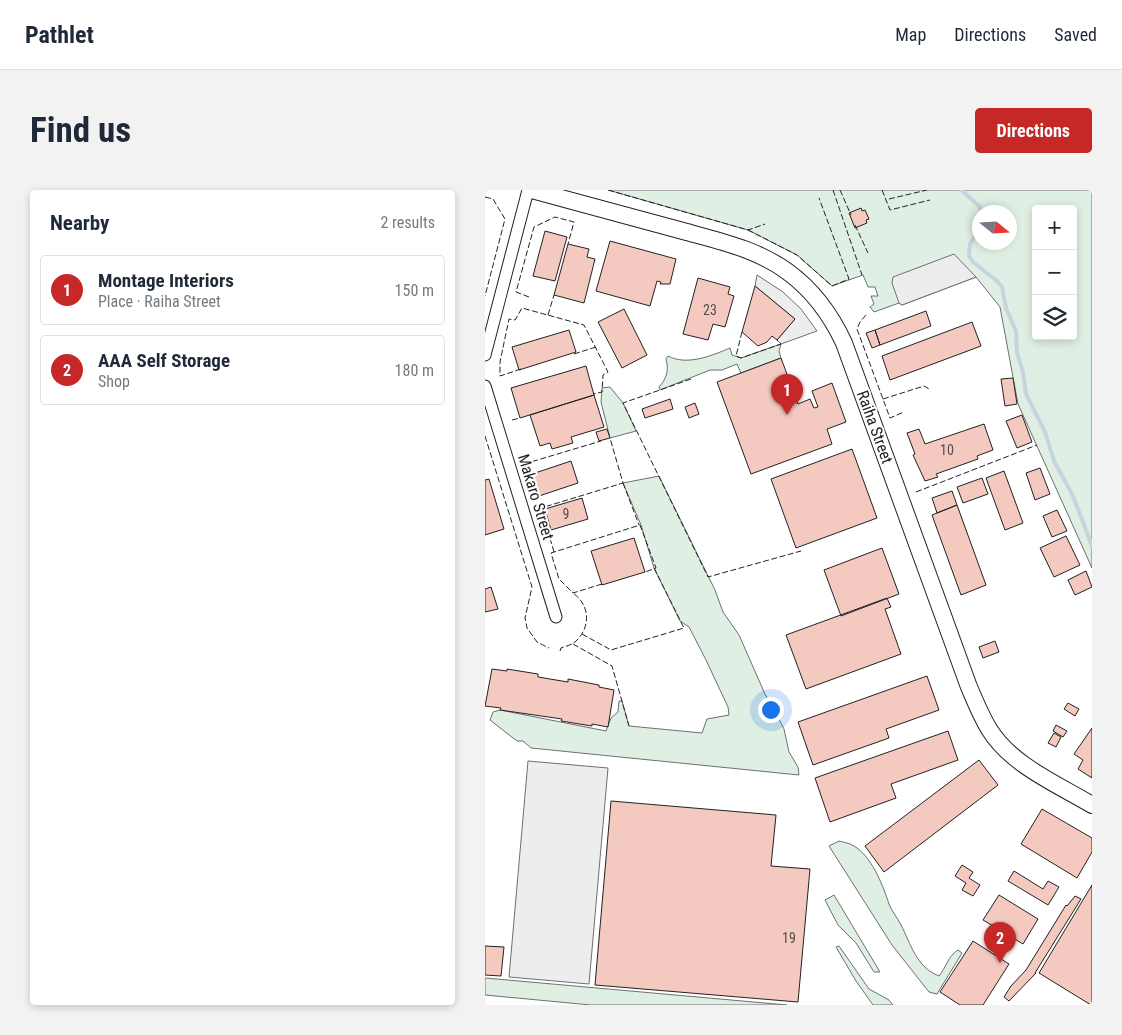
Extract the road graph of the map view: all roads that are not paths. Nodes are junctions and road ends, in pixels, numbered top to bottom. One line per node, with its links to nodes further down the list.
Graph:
1 (530, 190): 2 (street); 5 (main road, Raiha Street)
2 (485, 354)
3 (485, 390): 4 (street, Makaro Street)
4 (556, 617)
5 (1092, 805)

